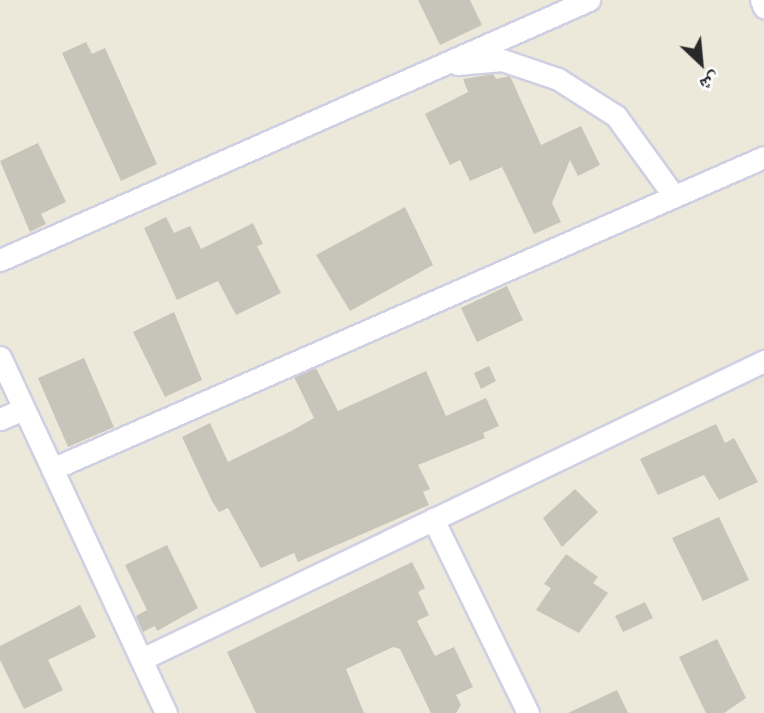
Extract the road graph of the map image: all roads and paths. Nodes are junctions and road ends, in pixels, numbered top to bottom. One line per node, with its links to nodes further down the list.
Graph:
1 (589, 0): 4 (street)
2 (761, 0): 3 (street)
3 (764, 7)
4 (438, 66): 6 (street); 7 (street)
5 (764, 157): 6 (street)
6 (674, 196): 12 (street)
7 (0, 260)
8 (0, 358): 10 (street)
9 (764, 361): 13 (street)
10 (24, 408): 11 (street); 12 (street)
11 (0, 419)
12 (52, 469): 14 (street)
13 (433, 519): 14 (street); 16 (street)
14 (142, 659): 15 (street)
15 (166, 713)
16 (528, 713)

